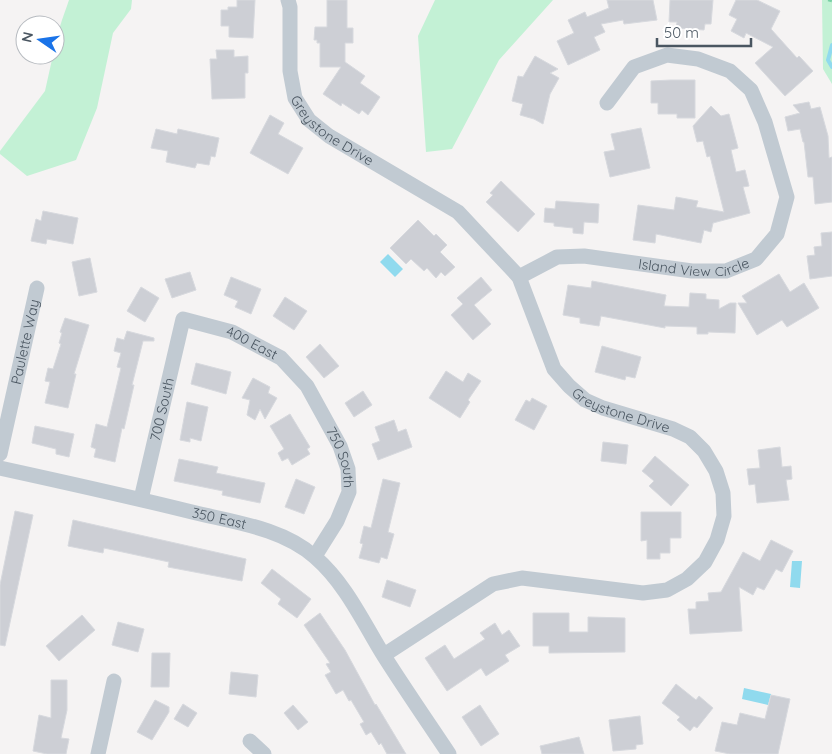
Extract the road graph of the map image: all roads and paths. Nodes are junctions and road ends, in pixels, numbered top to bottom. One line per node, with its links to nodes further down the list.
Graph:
1 (288, 0): 5 (street, Greystone Drive)
2 (828, 0): 3 (path)
3 (832, 1)
4 (607, 103): 5 (street, Island View Circle)
5 (519, 277): 13 (street, Greystone Drive)
6 (37, 288): 9 (street, Paulette Way)
7 (183, 319): 8 (street, 400 East); 11 (street, 700 South)
8 (307, 386): 12 (street, 750 South)
9 (0, 454)
10 (0, 468): 11 (street, 350 East)
11 (141, 499): 12 (street, 350 East)
12 (315, 556): 13 (street, 350 East)
13 (384, 655): 18 (street, 350 East)
14 (114, 681): 16 (street)
15 (250, 741): 17 (street)
16 (98, 754)
17 (264, 754)
18 (449, 754)

